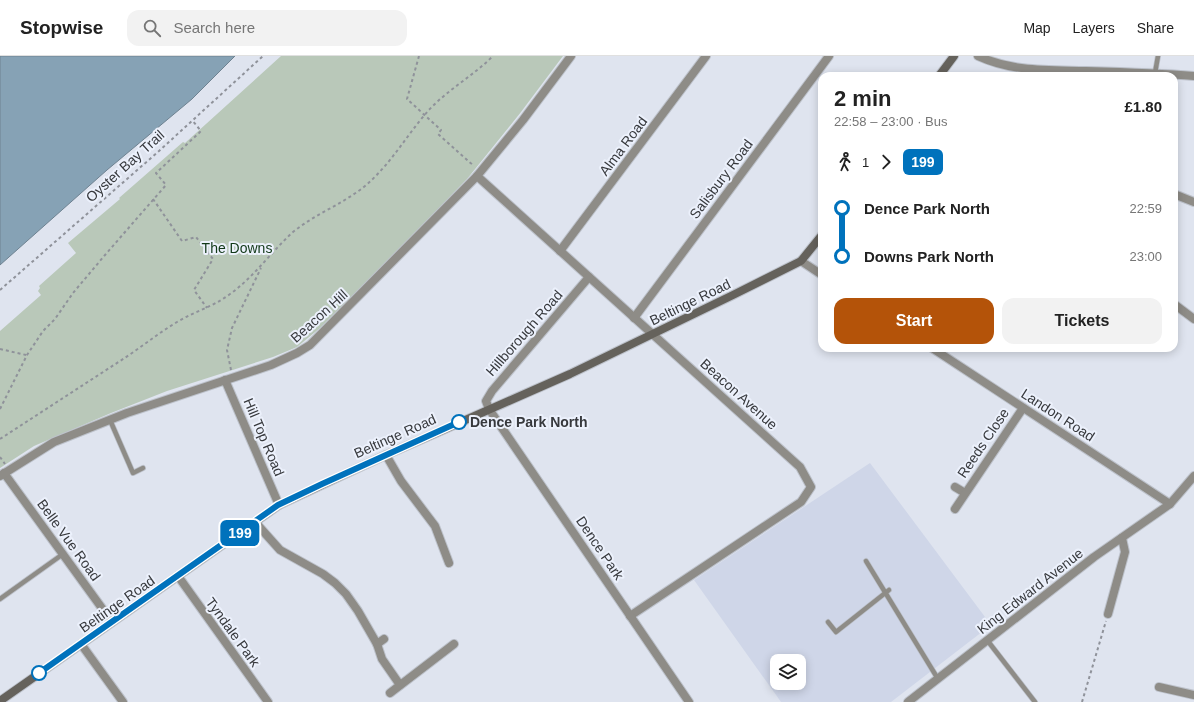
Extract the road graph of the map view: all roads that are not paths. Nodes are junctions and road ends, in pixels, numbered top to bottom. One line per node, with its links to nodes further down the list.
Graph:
1 (571, 56): 12 (street, Beacon Hill)
2 (706, 56): 16 (street, Alma Road)
3 (829, 56): 21 (street, Salisbury Road)
4 (954, 56): 7 (street)
5 (978, 56): 8 (street)
6 (1158, 56): 9 (lane)
7 (942, 72)
8 (1122, 72)
9 (1155, 72)
10 (1178, 75): 11 (street)
11 (1194, 76)
12 (479, 174): 16 (street, Beacon Avenue); 25 (street, Beacon Hill)
13 (1178, 196): 14 (street)
14 (1194, 202)
15 (818, 240): 17 (street, Beltinge Road)
16 (560, 251): 19 (street, Beacon Avenue)
17 (801, 261): 18 (street); 23 (street, Beltinge Road)
18 (818, 272)
19 (589, 277): 21 (street, Beacon Avenue); 27 (street, Hillborough Road)
20 (1178, 307): 22 (street)
21 (634, 318): 23 (street, Beacon Avenue)
22 (1194, 319)
23 (653, 334): 27 (street, Beltinge Road); 47 (street, Beacon Avenue)
24 (938, 352): 26 (street, Landon Road)
25 (229, 378): 28 (street, Beacon Hill); 36 (street, Hill Top Road)
26 (1023, 408): 34 (street, Reeds Close); 35 (street, Landon Road)
27 (489, 409): 29 (street, Beltinge Road); 47 (street, Dence Park)
28 (110, 420): 30 (lane); 31 (street, Beacon Hill)
29 (386, 455): 36 (street, Beltinge Road); 42 (street)
30 (143, 468)
31 (2, 475): 40 (street, Belle Vue Road)
32 (1194, 476): 35 (street, King Edward Avenue)
33 (955, 487): 34 (street, Reeds Close)
34 (965, 493): 37 (street, Reeds Close)
35 (1170, 504): 39 (street, King Edward Avenue)
36 (278, 505): 38 (street, Beltinge Road)
37 (955, 509)
38 (255, 522): 43 (street, Beltinge Road); 54 (street)
39 (1122, 538): 46 (street); 50 (street, King Edward Avenue)
40 (63, 554): 45 (lane); 48 (street, Belle Vue Road)
41 (866, 561): 44 (lane)
42 (449, 563)
43 (178, 576): 48 (street, Beltinge Road); 60 (street, Tyndale Park)
44 (887, 592): 49 (lane); 53 (lane)
45 (0, 599)
46 (1108, 614)
47 (630, 616): 61 (street, Dence Park)
48 (112, 622): 51 (street, Beltinge Road)
49 (828, 622)
50 (988, 640): 53 (street, King Edward Avenue); 63 (lane)
51 (81, 644): 58 (street, Beltinge Road); 59 (street)
52 (454, 644): 54 (street)
53 (938, 679): 62 (street, King Edward Avenue)
54 (400, 685): 56 (street)
55 (1158, 687): 57 (street)
56 (390, 693)
57 (1194, 695)
58 (0, 701)
59 (123, 702)
60 (268, 702)
61 (689, 702)
62 (908, 702)
63 (1035, 702)

